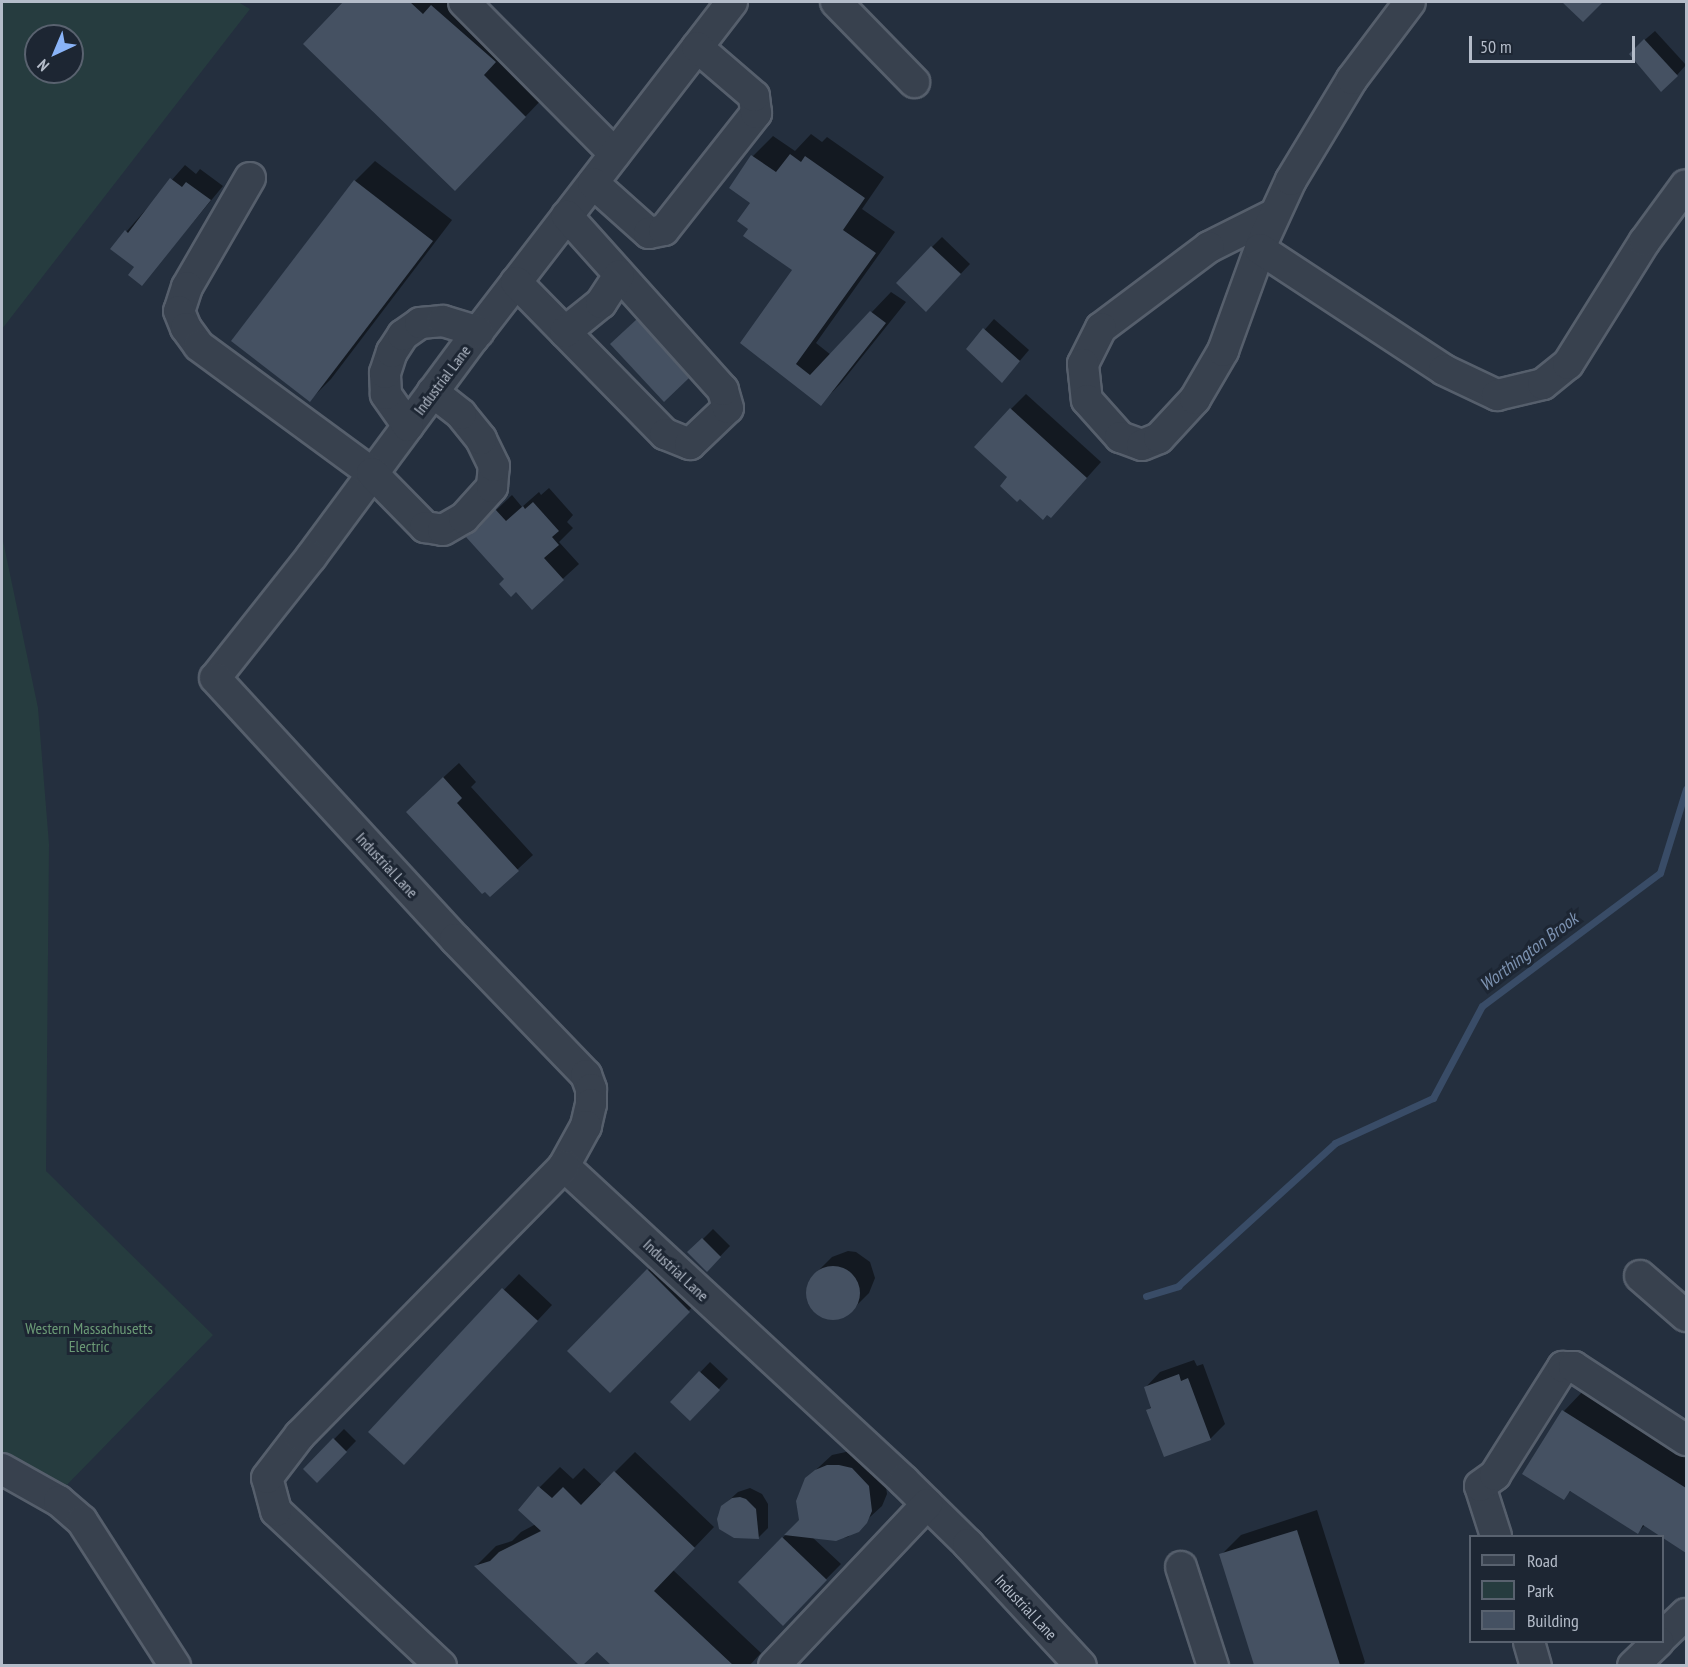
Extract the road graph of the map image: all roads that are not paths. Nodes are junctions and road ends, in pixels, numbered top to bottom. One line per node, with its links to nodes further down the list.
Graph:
1 (464, 2): 7 (street)
2 (732, 2): 5 (street, Industrial Lane)
3 (836, 2): 6 (street)
4 (1410, 2): 11 (street)
5 (697, 48): 7 (street, Industrial Lane); 9 (street)
6 (914, 82)
7 (615, 154): 9 (street, Industrial Lane)
8 (250, 178): 20 (street)
9 (593, 183): 12 (street, Industrial Lane)
10 (1686, 185): 13 (street)
11 (1273, 215): 13 (street); 13 (street)
12 (567, 216): 14 (street); 15 (street, Industrial Lane)
13 (1260, 249)
14 (619, 275): 17 (street); 17 (street)
15 (516, 282): 16 (street, Industrial Lane); 17 (street)
16 (478, 332): 18 (street, Industrial Lane); 19 (street)
17 (565, 332)
18 (433, 392): 19 (street, Industrial Lane); 20 (street)
19 (408, 426): 20 (street, Industrial Lane)
20 (372, 473): 21 (street, Industrial Lane)
21 (564, 1166): 26 (street, Industrial Lane); 34 (street)
22 (1640, 1276): 23 (street)
23 (1686, 1316)
24 (1686, 1440): 27 (street)
25 (2, 1469): 33 (street)
26 (927, 1504): 35 (street); 36 (street, Industrial Lane)
27 (1496, 1535)
28 (1180, 1567): 37 (street)
29 (1686, 1614): 30 (street)
30 (1664, 1635)
31 (1530, 1643): 38 (street)
32 (1656, 1643): 39 (street)
33 (175, 1665)
34 (441, 1665)
35 (774, 1665)
36 (1081, 1665)
37 (1213, 1665)
38 (1536, 1665)
39 (1633, 1665)

